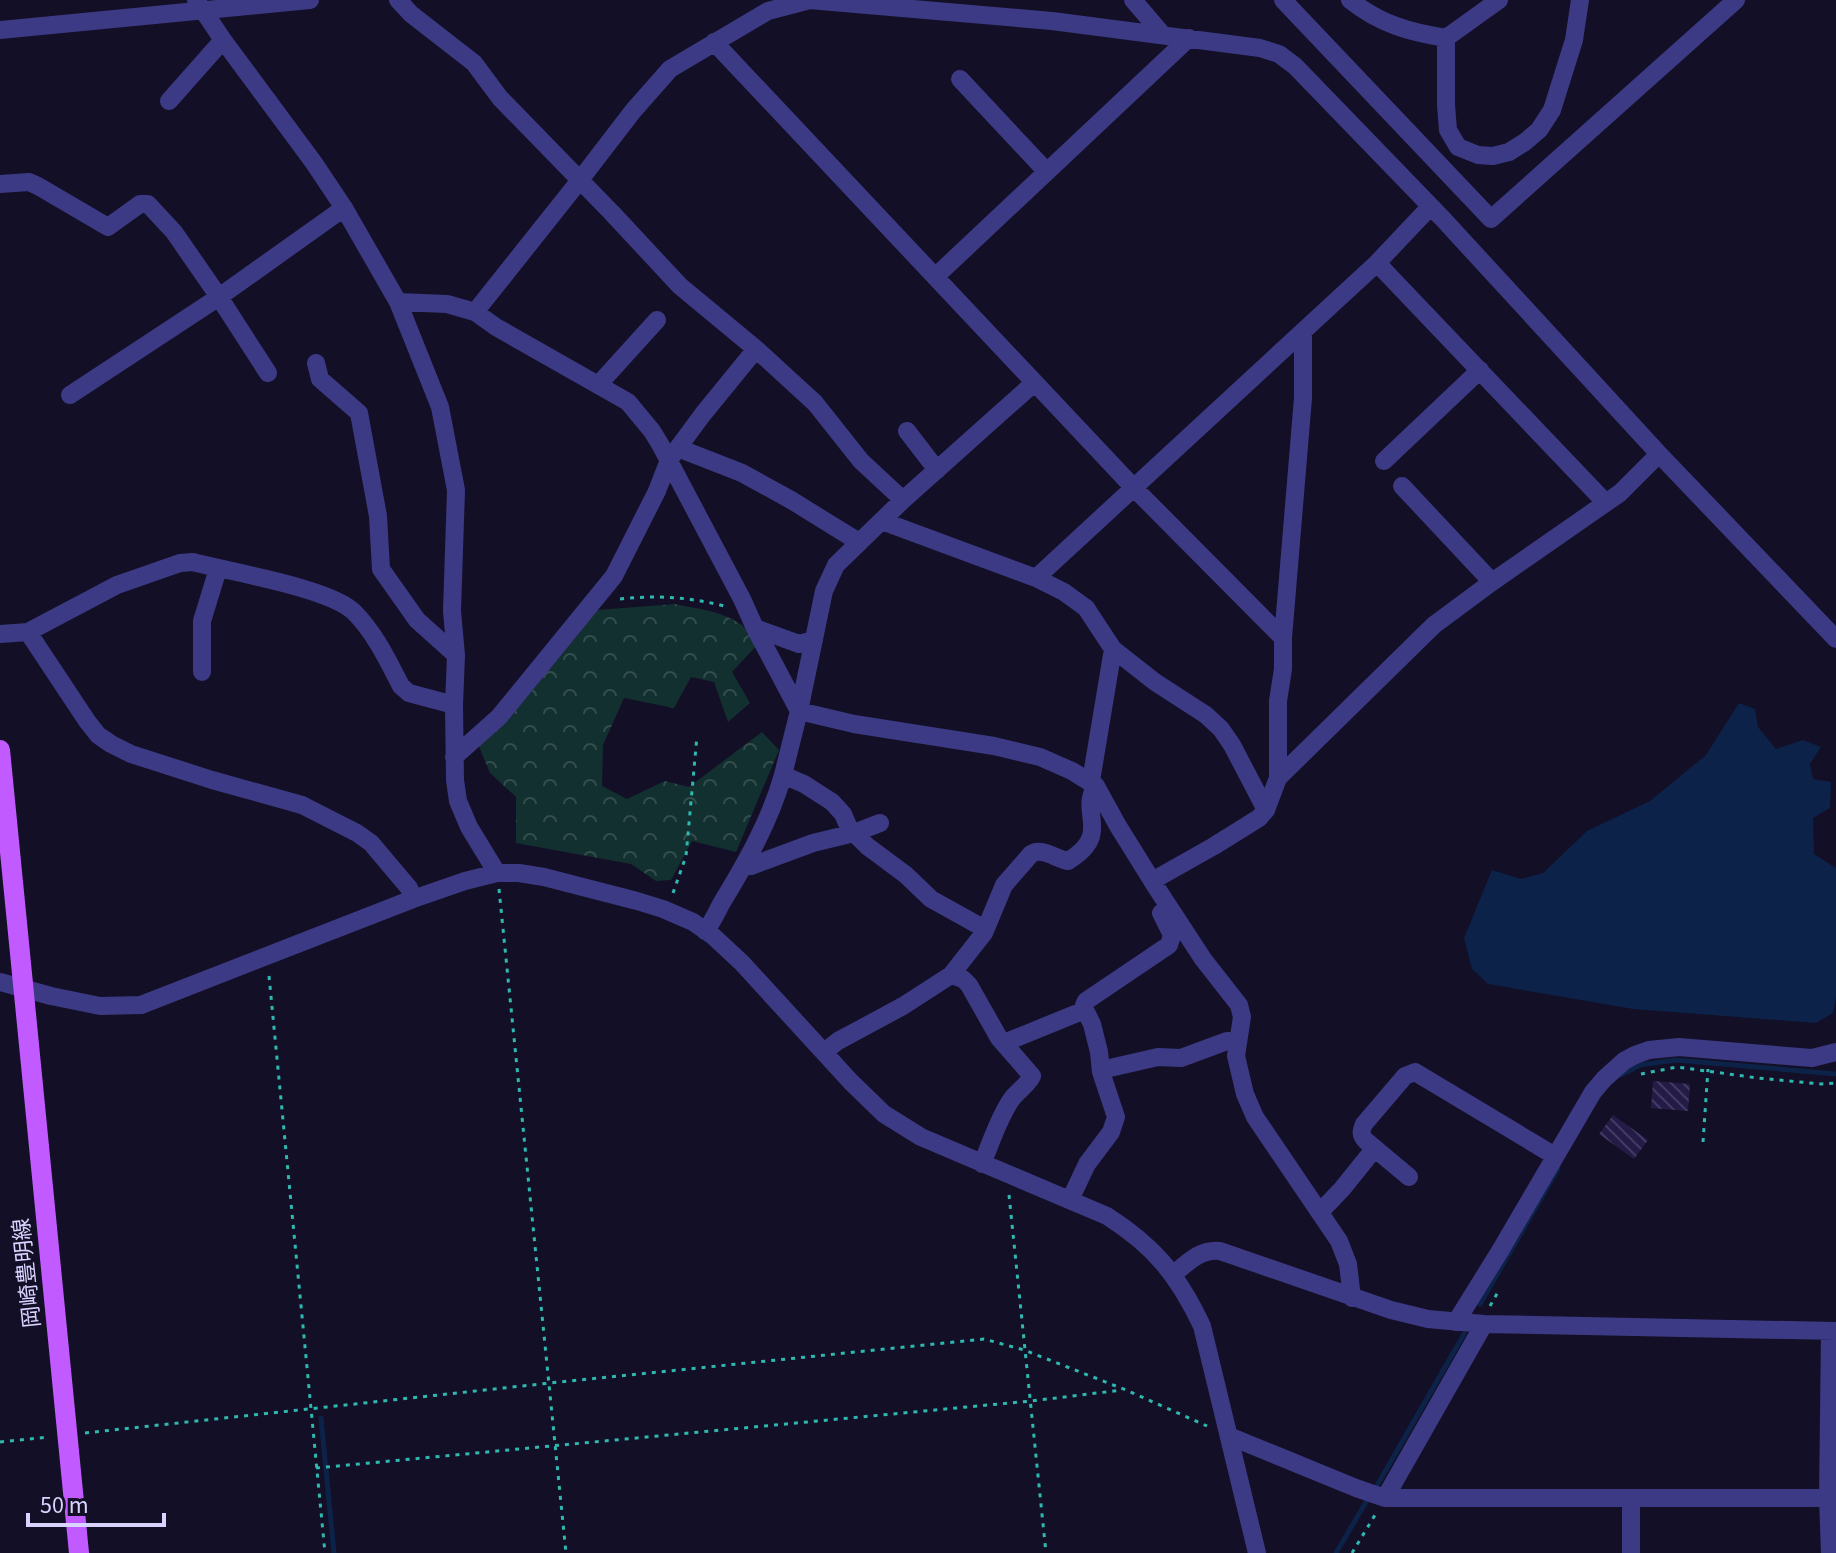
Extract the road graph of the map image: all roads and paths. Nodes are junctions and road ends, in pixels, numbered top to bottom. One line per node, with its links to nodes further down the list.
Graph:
1 (310, 0): 10 (street)
2 (398, 0): 20 (street)
3 (810, 0): 12 (street); 16 (street)
4 (1133, 0): 12 (street)
5 (1283, 0): 9 (street)
6 (1350, 0): 14 (street)
7 (1499, 0): 14 (street)
8 (1580, 0): 14 (street)
9 (1736, 0)
10 (200, 5): 11 (street); 15 (street)
11 (0, 30)
12 (1163, 35): 13 (street)
13 (1189, 38): 19 (street); 22 (street)
14 (1446, 38)
15 (223, 40): 18 (street); 23 (street)
16 (714, 42): 20 (street); 25 (street)
17 (960, 79): 19 (street)
18 (169, 101)
19 (1047, 172): 25 (street)
20 (580, 180): 28 (street); 31 (street)
21 (0, 184): 26 (street)
22 (1430, 207): 24 (street); 40 (street)
23 (344, 208): 26 (street); 27 (street)
24 (1377, 263): 30 (street); 33 (street)
25 (935, 277): 35 (street)
26 (219, 297): 34 (street); 37 (street)
27 (398, 302): 28 (street); 61 (street)
28 (475, 312): 36 (street)
29 (657, 320): 36 (street)
30 (1303, 332): 44 (street); 57 (street)
31 (756, 349): 39 (street); 45 (street)
32 (316, 363): 61 (street)
33 (1480, 370): 41 (street); 46 (street)
34 (268, 373)
35 (1034, 383): 42 (street); 44 (street)
36 (599, 384): 39 (street)
37 (70, 395)
38 (907, 431): 42 (street)
39 (673, 454): 48 (street); 52 (street); 53 (street)
40 (1659, 454): 46 (street); 58 (street)
41 (1384, 461)
42 (937, 470): 45 (street)
43 (1402, 486): 51 (street)
44 (1134, 488): 50 (street); 57 (street)
45 (903, 500): 47 (street)
46 (1605, 502): 51 (street)
47 (882, 521): 48 (street); 50 (street)
48 (859, 542): 59 (street)
49 (218, 569): 55 (street); 62 (street); 63 (street)
50 (1036, 578): 60 (street)
51 (1492, 582): 69 (street)
52 (597, 598): 53 (path); 67 (street)
53 (747, 610): 54 (street)
54 (755, 628): 59 (street); 64 (street)
55 (28, 632): 56 (street); 77 (street)
56 (0, 634)
57 (1283, 638): 69 (street)
58 (1836, 639)
59 (814, 640): 64 (street)
60 (1113, 649): 70 (street); 71 (street)
61 (456, 655): 63 (street)
62 (202, 672)
63 (454, 705): 67 (street)
64 (799, 711): 68 (street); 70 (street)
65 (697, 736): 78 (path)
66 (0, 750): 84 (main road, 岡崎豊明線)
67 (454, 757): 75 (street)
68 (783, 775): 73 (street); 74 (street)
69 (1278, 778): 71 (street)
70 (1094, 784): 76 (street); 79 (street)
71 (1266, 810): 76 (street)
72 (880, 823): 73 (street)
73 (854, 833): 74 (street); 79 (street)
74 (743, 866): 80 (street)
75 (497, 873): 77 (street); 78 (street); 109 (path)
76 (1154, 884): 85 (street); 86 (street)
77 (413, 899): 81 (street)
78 (666, 911): 80 (street)
79 (985, 929): 82 (street)
80 (705, 931): 88 (street)
81 (268, 956): 84 (street); 112 (path)
82 (951, 975): 87 (street); 88 (street)
83 (0, 982): 84 (street)
84 (24, 988): 113 (main road, 岡崎豊明線)
85 (1085, 1010): 87 (street); 91 (street)
86 (1238, 1041): 91 (street); 101 (street)
87 (1004, 1043): 97 (street)
88 (824, 1052): 97 (street)
89 (1836, 1052): 96 (street)
90 (1708, 1069): 92 (path); 93 (path); 94 (path)
91 (1101, 1070): 100 (street)
92 (1638, 1075)
93 (1836, 1083)
94 (1703, 1142)
95 (1375, 1148): 96 (street); 99 (street); 101 (street)
96 (1555, 1156): 105 (street)
97 (982, 1164): 98 (street)
98 (1013, 1177): 100 (street); 108 (path)
99 (1409, 1177)
100 (1070, 1200): 102 (street)
101 (1320, 1212): 104 (street)
102 (1174, 1274): 104 (street); 114 (street)
103 (1502, 1285): 105 (path)
104 (1352, 1298): 105 (street)
105 (1460, 1316): 106 (street)
106 (1484, 1324): 107 (street); 118 (street)
107 (1833, 1331): 120 (street)
108 (1024, 1350): 109 (path); 110 (path); 111 (path)
109 (550, 1383): 112 (path); 116 (path)
110 (1126, 1390): 111 (path); 114 (path)
111 (1031, 1401): 116 (path); 124 (path)
112 (310, 1409): 113 (path); 117 (path)
113 (67, 1435): 115 (path); 121 (main road, 岡崎豊明線)
114 (1229, 1436): 118 (street); 125 (street)
115 (0, 1442)
116 (555, 1446): 117 (path); 123 (path)
117 (316, 1468): 122 (path)
118 (1382, 1497): 119 (street); 126 (path)
119 (1631, 1498): 120 (street); 127 (street)
120 (1832, 1498): 128 (street)
121 (79, 1553)
122 (325, 1553)
123 (566, 1553)
124 (1046, 1553)
125 (1257, 1553)
126 (1352, 1553)
127 (1631, 1553)
128 (1830, 1553)

